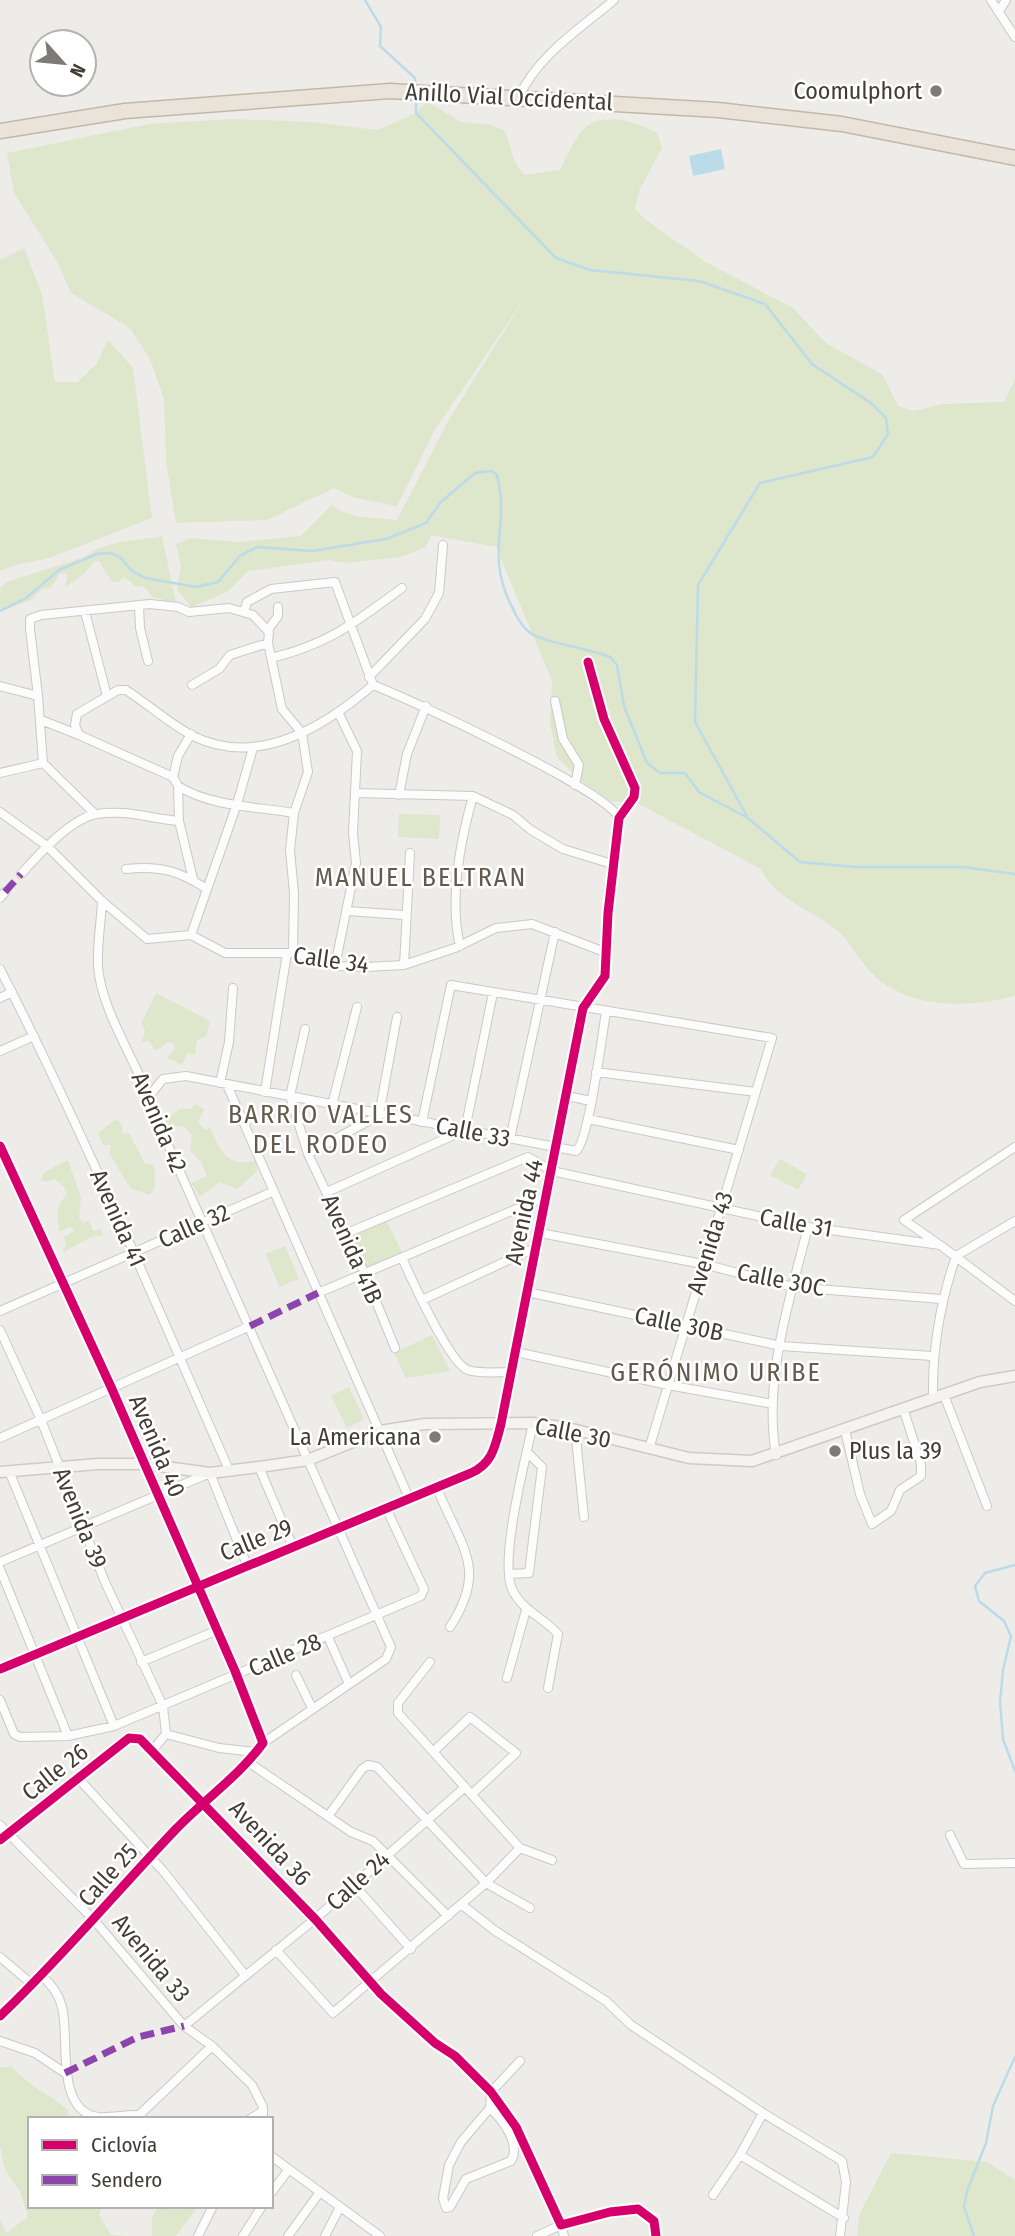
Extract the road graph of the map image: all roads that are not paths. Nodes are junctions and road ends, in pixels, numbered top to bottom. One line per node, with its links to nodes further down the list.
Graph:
1 (614, 0): 6 (street)
2 (991, 0): 4 (street)
3 (1006, 0): 4 (street)
4 (999, 12): 5 (street)
5 (1015, 37)
6 (519, 97): 7 (highway, Anillo Vial Occidental); 8 (highway, Anillo Vial Occidental)
7 (0, 131)
8 (1015, 158)
9 (443, 545): 21 (street)
10 (402, 587): 15 (street)
11 (139, 606): 13 (street); 14 (street); 19 (street)
12 (278, 607): 16 (street)
13 (244, 611): 15 (street); 16 (street)
14 (85, 612): 24 (street); 25 (street)
15 (351, 625): 18 (street); 21 (street)
16 (268, 630): 17 (street)
17 (268, 643): 18 (street); 22 (street)
18 (271, 658): 30 (street)
19 (148, 661)
20 (588, 662): 46 (street)
21 (371, 681): 27 (street); 28 (street)
22 (192, 685)
23 (0, 686): 24 (street)
24 (38, 696): 29 (street)
25 (107, 696): 31 (street); 32 (street)
26 (555, 701): 37 (street)
27 (426, 706): 37 (street); 40 (street)
28 (339, 714): 30 (street); 39 (street)
29 (41, 720): 32 (street); 34 (street)
30 (302, 733): 33 (street); 44 (street)
31 (191, 734): 33 (street); 36 (street)
32 (79, 735): 36 (street)
33 (253, 748): 42 (street)
34 (43, 763): 35 (street); 45 (street)
35 (0, 773)
36 (173, 777): 38 (street)
37 (576, 785): 46 (street)
38 (178, 786): 42 (street); 47 (street)
39 (355, 793): 40 (street); 56 (street)
40 (399, 795): 41 (street)
41 (473, 796): 50 (street); 60 (street)
42 (237, 804): 44 (street); 54 (street)
43 (0, 812): 48 (street)
44 (294, 813): 61 (street)
45 (95, 814): 47 (street); 48 (street)
46 (619, 818): 50 (street)
47 (179, 821): 53 (street)
48 (47, 846): 52 (street); 55 (street)
49 (410, 853): 57 (street)
50 (612, 864): 62 (street)
51 (126, 869): 53 (street)
52 (21, 874)
53 (193, 880): 54 (street)
54 (207, 889): 59 (street)
55 (102, 901): 59 (street); 82 (street, Avenida 42)
56 (347, 911): 57 (street); 63 (street)
57 (404, 915): 64 (street)
58 (555, 932): 60 (street, Calle 34); 62 (street, Calle 34); 70 (street)
59 (191, 935): 61 (street, Calle 34)
60 (460, 946): 64 (street, Calle 34)
61 (290, 953): 63 (street, Calle 34); 80 (street)
62 (607, 953): 72 (street)
63 (335, 965): 64 (street, Calle 34)
64 (404, 965)
65 (0, 969): 67 (street, Avenida 41)
66 (233, 988): 79 (street)
67 (12, 992): 69 (street); 76 (street, Avenida 41)
68 (493, 993): 70 (street); 89 (street); 90 (street)
69 (0, 998)
70 (539, 1001): 72 (street); 91 (street)
71 (357, 1007): 86 (street)
72 (583, 1008): 73 (street); 84 (street, Avenida 44)
73 (606, 1012): 78 (street); 81 (street, Avenida 43)
74 (397, 1017): 87 (street)
75 (305, 1029): 83 (street, Avenida 41B)
76 (34, 1036): 77 (street); 109 (street, Avenida 41)
77 (0, 1051)
78 (596, 1072): 81 (street); 85 (street)
79 (223, 1084): 80 (street, Calle 33); 82 (street, Calle 33); 98 (street)
80 (265, 1092): 83 (street, Calle 33)
81 (756, 1092): 95 (street, Avenida 43)
82 (150, 1095): 103 (street, Avenida 42)
83 (290, 1096): 86 (street, Calle 33); 96 (street, Avenida 41B)
84 (567, 1096): 85 (street); 94 (street, Avenida 44)
85 (591, 1101): 88 (street)
86 (332, 1105): 87 (street, Calle 33)
87 (379, 1115): 89 (street, Calle 33); 96 (street)
88 (588, 1119): 94 (street); 95 (street)
89 (422, 1122): 90 (street, Calle 33)
90 (465, 1130): 91 (street, Calle 33); 99 (street)
91 (510, 1139): 94 (street, Calle 33)
92 (0, 1146): 114 (street, Avenida 40)
93 (1015, 1147): 107 (street)
94 (556, 1148): 97 (street, Avenida 44)
95 (738, 1150): 101 (street, Avenida 43)
96 (308, 1154): 99 (street, Avenida 41B)
97 (552, 1171): 100 (street, Avenida 44); 101 (street, Calle 31); 105 (street, Calle 31)
98 (274, 1191): 103 (street, Calle 32); 117 (street)
99 (327, 1192): 105 (street, Avenida 41B)
100 (547, 1196): 106 (street, Avenida 44); 111 (street)
101 (719, 1208): 104 (street, Calle 31); 112 (street, Avenida 43)
102 (1015, 1221): 110 (street)
103 (202, 1222): 109 (street, Calle 32); 122 (street, Avenida 42)
104 (808, 1227): 107 (street, Calle 31); 115 (street)
105 (346, 1233): 113 (street, Avenida 41B)
106 (540, 1233): 108 (street, Avenida 44); 112 (street, Calle 30C)
107 (940, 1245): 110 (street, Calle 31)
108 (537, 1247): 116 (street, Avenida 44); 119 (street)
109 (134, 1252): 114 (street, Calle 32); 129 (street, Avenida 41)
110 (956, 1255): 118 (street); 120 (street, Calle 31)
111 (402, 1258): 113 (street); 119 (street)
112 (703, 1264): 115 (street, Calle 30C); 123 (street, Avenida 43)
113 (365, 1274): 117 (street); 126 (street, Avenida 41B)
114 (64, 1283): 121 (street, Calle 32); 133 (street, Avenida 40)
115 (793, 1287): 118 (street, Calle 30C); 125 (street)
116 (527, 1292): 123 (street, Calle 30B); 127 (street, Avenida 44)
117 (318, 1293): 142 (street)
118 (941, 1299): 128 (street)
119 (422, 1300): 130 (street)
120 (1015, 1301)
121 (0, 1311)
122 (250, 1326): 129 (street); 147 (street, Avenida 42)
123 (685, 1326): 125 (street, Calle 30B); 132 (street, Avenida 43)
124 (0, 1330): 137 (street, Avenida 39)
125 (781, 1346): 128 (street, Calle 30B); 135 (street)
126 (395, 1348)
127 (516, 1352): 130 (street, Avenida 44); 132 (street)
128 (932, 1356): 134 (street)
129 (180, 1357): 133 (street); 151 (street, Avenida 41)
130 (512, 1372): 139 (street, Avenida 44)
131 (1015, 1376): 134 (main road, Calle 30)
132 (668, 1385): 135 (street); 144 (street, Avenida 43)
133 (111, 1387): 137 (street); 148 (street, Avenida 40)
134 (938, 1396): 136 (main road, Calle 30); 157 (street)
135 (773, 1404): 146 (street)
136 (903, 1408): 141 (main road, Calle 30); 141 (street)
137 (41, 1420): 143 (street); 149 (street, Avenida 39)
138 (533, 1423): 139 (main road, Calle 30); 140 (main road, Calle 30); 145 (street)
139 (501, 1424): 142 (main road, Calle 30); 154 (street, Calle 29)
140 (575, 1429): 144 (main road, Calle 30); 159 (street)
141 (845, 1430): 146 (main road, Calle 30)
142 (380, 1431): 147 (main road, Calle 30); 156 (street)
143 (0, 1438)
144 (649, 1449): 146 (main road, Calle 30)
145 (527, 1452): 167 (street); 167 (street)
146 (776, 1455)
147 (308, 1460): 150 (main road, Calle 30); 161 (street)
148 (144, 1464): 149 (main road, Calle 30); 153 (main road, Calle 30); 155 (street, Avenida 40)
149 (60, 1466): 152 (main road, Calle 30); 160 (street, Avenida 39)
150 (259, 1468): 151 (main road, Calle 30); 163 (street)
151 (229, 1470): 153 (main road, Calle 30)
152 (4, 1471): 162 (street)
153 (210, 1473): 155 (street, Calle 30); 165 (street)
154 (437, 1488): 156 (street, Calle 29); 172 (street)
155 (158, 1496): 160 (street, Calle 30); 168 (street, Avenida 40)
156 (409, 1498): 158 (street, Calle 29)
157 (987, 1506)
158 (386, 1508): 161 (street, Calle 29); 171 (street, Calle 28)
159 (584, 1517)
160 (84, 1526): 162 (street, Calle 30); 170 (street, Avenida 39)
161 (340, 1528): 163 (street, Calle 29); 171 (street)
162 (38, 1546): 164 (street, Calle 30); 174 (street)
163 (293, 1547): 165 (street, Calle 29)
164 (0, 1562)
165 (247, 1565): 168 (street, Calle 29)
166 (0, 1569): 176 (street)
167 (509, 1574): 169 (street)
168 (197, 1585): 170 (street, Calle 29); 173 (street, Avenida 40)
169 (526, 1610): 182 (street); 184 (street)
170 (121, 1617): 174 (street, Calle 29); 177 (street, Avenida 39)
171 (379, 1617): 175 (street, Calle 28); 183 (street)
172 (450, 1627)
173 (218, 1630): 177 (street); 180 (street, Avenida 40)
174 (76, 1636): 176 (street, Calle 29); 188 (street)
175 (328, 1637): 180 (street, Calle 28); 183 (street)
176 (35, 1653): 179 (street, Calle 29); 190 (street)
177 (141, 1662): 186 (street, Avenida 39)
178 (430, 1662): 194 (street)
179 (0, 1669)
180 (237, 1675): 186 (street, Calle 28); 192 (street, Avenida 40)
181 (296, 1675): 187 (street)
182 (507, 1678)
183 (348, 1682): 187 (street)
184 (548, 1688)
185 (0, 1700): 190 (street, Calle 28)
186 (163, 1706): 188 (street, Calle 28); 189 (street)
187 (315, 1706): 192 (street)
188 (114, 1726): 190 (street, Calle 28)
189 (166, 1734): 193 (street); 195 (street)
190 (68, 1736)
191 (135, 1737): 193 (street, Avenida 36); 197 (street, Calle 26)
192 (263, 1743): 195 (street)
193 (152, 1751): 200 (street, Avenida 36)
194 (434, 1751): 198 (street); 199 (street)
195 (256, 1752): 196 (street)
196 (248, 1762): 200 (street, Calle 25); 201 (street)
197 (78, 1778): 205 (street, Calle 26); 207 (street)
198 (465, 1787): 199 (street); 202 (street, Calle 24)
199 (472, 1794): 206 (street)
200 (203, 1801): 207 (street, Calle 25); 216 (street, Avenida 36)
201 (329, 1815): 202 (street); 208 (street)
202 (426, 1821): 208 (street, Calle 24); 211 (street)
203 (0, 1825): 205 (street, Avenida 33)
204 (950, 1835): 210 (street)
205 (4, 1837): 217 (street, Avenida 33)
206 (520, 1847): 209 (street); 211 (street)
207 (150, 1856): 217 (street, Calle 25); 221 (street)
208 (387, 1856): 212 (street, Calle 24); 215 (street)
209 (552, 1860)
210 (1015, 1863)
211 (486, 1883): 213 (street); 214 (street)
212 (354, 1885): 216 (street, Calle 24); 218 (street)
213 (461, 1904): 215 (street); 233 (street)
214 (530, 1908)
215 (448, 1916): 218 (street)
216 (315, 1919): 219 (street, Calle 24); 224 (street, Avenida 36)
217 (94, 1920): 222 (street, Calle 25); 226 (street, Avenida 33)
218 (411, 1949): 224 (street)
219 (276, 1950): 221 (street, Calle 24); 224 (street)
220 (0, 1957): 223 (street)
221 (245, 1975): 226 (street, Calle 24)
222 (42, 1976): 223 (street, Calle 25); 230 (street)
223 (33, 1984): 225 (street, Calle 25)
224 (371, 1984): 231 (street, Avenida 36)
225 (0, 2016)
226 (184, 2026): 228 (street, Avenida 33)
227 (0, 2041): 230 (street)
228 (212, 2046): 234 (street, Avenida 33); 235 (street)
229 (520, 2061): 231 (street)
230 (65, 2073): 235 (street)
231 (491, 2092): 232 (street); 246 (street, Avenida 36)
232 (490, 2108): 232 (street)
233 (763, 2113): 236 (street); 245 (street)
234 (263, 2115)
235 (136, 2117)
236 (740, 2155): 241 (street); 245 (street)
237 (273, 2157): 238 (street)
238 (289, 2169): 239 (street); 240 (street)
239 (273, 2190)
240 (320, 2192): 242 (street); 249 (street)
241 (713, 2195)
242 (340, 2207): 250 (street); 251 (street)
243 (213, 2208): 247 (street)
244 (261, 2208): 248 (street)
245 (844, 2218): 255 (street)
246 (561, 2225): 252 (street); 253 (street, Avenida 36); 254 (street)
247 (198, 2236)
248 (243, 2236)
249 (288, 2236)
250 (325, 2236)
251 (380, 2236)
252 (537, 2236)
253 (564, 2236)
254 (656, 2236)
255 (840, 2236)

